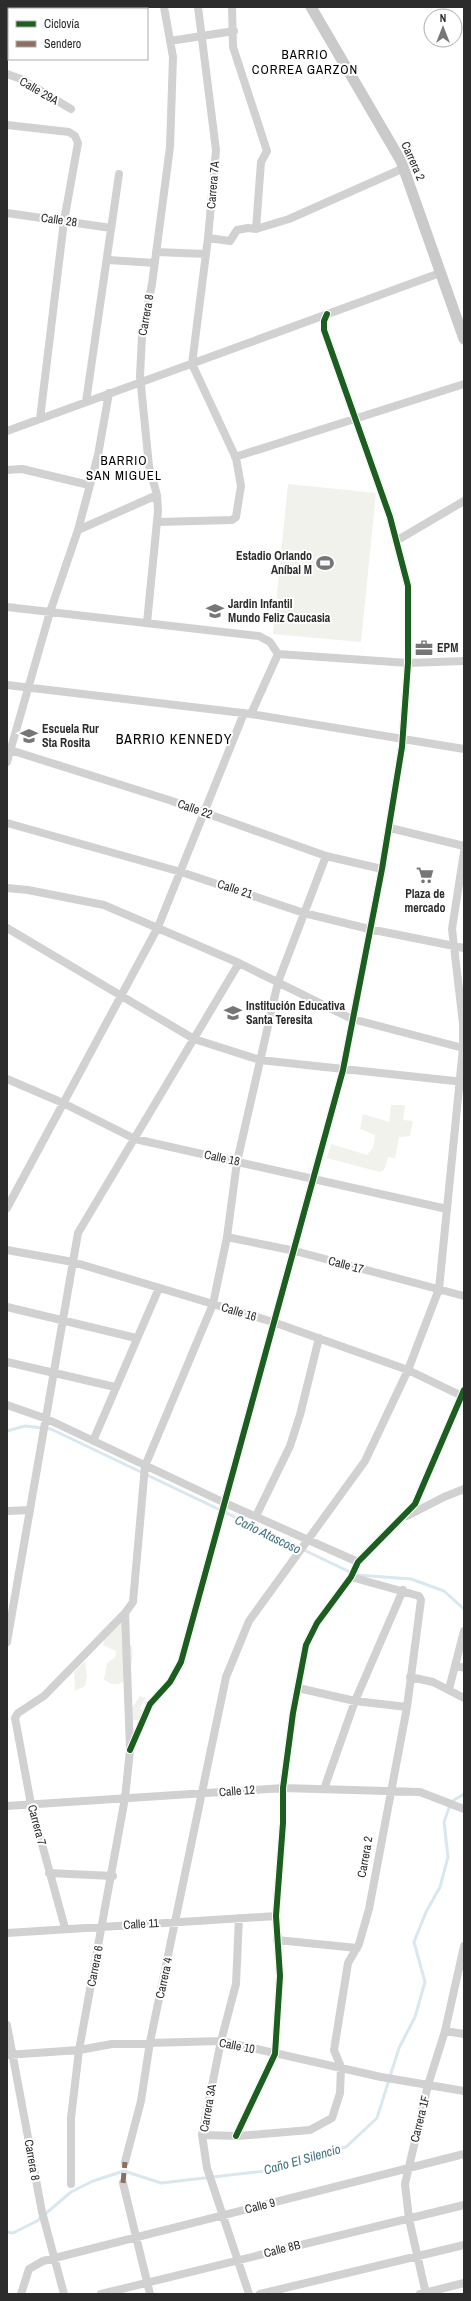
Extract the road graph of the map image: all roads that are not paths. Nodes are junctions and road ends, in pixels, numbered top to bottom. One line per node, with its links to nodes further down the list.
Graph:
1 (164, 7): 7 (street, Carrera 8)
2 (198, 7): 6 (street, Carrera 7A)
3 (232, 7): 5 (street)
4 (311, 7): 11 (street, Carrera 2)
5 (234, 31): 6 (street); 16 (street)
6 (200, 35): 7 (street); 17 (street, Carrera 7A)
7 (170, 41): 18 (street, Carrera 8)
8 (7, 74): 9 (street, Calle 29A)
9 (71, 109)
10 (7, 125): 14 (street)
11 (404, 168): 16 (street); 22 (street, Carrera 2)
12 (119, 174): 15 (street)
13 (7, 212): 14 (street, Calle 28)
14 (64, 221): 15 (street, Calle 28); 30 (street)
15 (111, 228): 20 (street)
16 (256, 229): 17 (street)
17 (208, 238): 19 (street, Carrera 7A)
18 (156, 252): 19 (street); 21 (street, Carrera 8)
19 (206, 254): 25 (street, Carrera 7A)
20 (108, 260): 21 (street); 29 (street)
21 (155, 263): 26 (street, Carrera 8)
22 (440, 273): 23 (street); 24 (street, Carrera 2)
23 (328, 314): 25 (street); 31 (street)
24 (464, 339)
25 (192, 364): 26 (street); 33 (street)
26 (142, 381): 28 (street); 36 (street, Carrera 8)
27 (464, 384): 31 (street)
28 (109, 394): 29 (street); 35 (street)
29 (86, 402): 30 (street)
30 (40, 419): 32 (street)
31 (356, 420): 33 (street); 40 (street)
32 (7, 432)
33 (235, 457): 38 (street)
34 (7, 470): 35 (street)
35 (89, 485): 39 (street)
36 (157, 495): 38 (street, Carrera 8); 39 (street)
37 (464, 501): 40 (street)
38 (158, 522): 43 (street, Carrera 8)
39 (78, 530): 42 (street)
40 (396, 541): 46 (street)
41 (7, 607): 42 (street)
42 (50, 612): 43 (street); 48 (street)
43 (147, 623): 44 (street)
44 (278, 654): 46 (street); 49 (street)
45 (464, 661): 46 (street)
46 (408, 663): 50 (street)
47 (7, 685): 48 (street)
48 (28, 688): 49 (street); 52 (street)
49 (247, 714): 50 (street); 54 (street)
50 (403, 739): 51 (street); 56 (street)
51 (464, 749)
52 (9, 750): 53 (street); 54 (street, Calle 22)
53 (7, 762)
54 (204, 812): 59 (street, Calle 22); 61 (street)
55 (7, 823): 61 (street, Calle 21)
56 (390, 828): 57 (street); 60 (street)
57 (464, 846)
58 (464, 852): 67 (street, Carrera 4)
59 (326, 856): 60 (street, Calle 22); 63 (street)
60 (382, 869): 66 (street)
61 (181, 872): 63 (street, Calle 21); 64 (street)
62 (7, 888): 64 (street)
63 (304, 913): 66 (street, Calle 21); 70 (street)
64 (158, 927): 69 (street); 71 (street)
65 (7, 928): 71 (street)
66 (369, 929): 67 (street, Calle 21); 72 (street)
67 (455, 946): 68 (street, Calle 21); 73 (street, Carrera 4)
68 (464, 948)
69 (239, 963): 70 (street); 74 (street)
70 (278, 982): 72 (street); 76 (street)
71 (122, 996): 74 (street); 80 (street)
72 (352, 1019): 75 (street); 77 (street)
73 (464, 1024): 75 (street, Carrera 4)
74 (194, 1039): 76 (street); 81 (street)
75 (462, 1048): 79 (street, Carrera 4)
76 (260, 1060): 77 (street); 82 (street)
77 (343, 1070): 79 (street); 83 (street)
78 (7, 1079): 80 (street, Calle 18)
79 (462, 1082): 85 (street, Carrera 4)
80 (63, 1103): 81 (street, Calle 18); 84 (street)
81 (135, 1139): 82 (street, Calle 18); 89 (street)
82 (237, 1162): 83 (street, Calle 18); 86 (street)
83 (312, 1179): 85 (street, Calle 18); 88 (street)
84 (7, 1208)
85 (447, 1210): 91 (street, Carrera 4)
86 (227, 1237): 88 (street, Calle 17); 93 (street)
87 (7, 1250): 89 (street, Calle 16)
88 (295, 1251): 91 (street, Calle 17); 96 (street)
89 (74, 1262): 90 (street, Calle 16); 95 (street)
90 (159, 1288): 93 (street, Calle 16); 97 (street)
91 (439, 1289): 92 (street, Calle 17); 100 (street, Carrera 4)
92 (464, 1296)
93 (213, 1304): 96 (street, Calle 16); 107 (street)
94 (7, 1307): 95 (street)
95 (63, 1321): 97 (street); 101 (street)
96 (273, 1322): 98 (street, Calle 16); 109 (street)
97 (136, 1338): 102 (street)
98 (318, 1338): 100 (street, Calle 16); 112 (street)
99 (7, 1362): 101 (street)
100 (408, 1370): 103 (street, Calle 16); 114 (street, Carrera 4)
101 (54, 1373): 102 (street); 105 (street)
102 (115, 1387): 106 (street)
103 (463, 1394): 113 (street)
104 (7, 1405): 105 (street)
105 (46, 1426): 106 (street); 110 (street)
106 (93, 1441): 107 (street)
107 (144, 1471): 109 (street); 118 (street)
108 (464, 1489): 113 (street)
109 (224, 1509): 112 (street); 129 (street)
110 (30, 1510): 111 (street); 120 (street)
111 (7, 1511)
112 (256, 1516): 114 (street)
113 (399, 1520): 115 (street)
114 (309, 1541): 115 (street); 133 (street, Carrera 4)
115 (358, 1562): 116 (street)
116 (352, 1574): 117 (street); 124 (street)
117 (403, 1590): 123 (street, Carrera 2); 127 (street)
118 (125, 1613): 129 (street); 135 (street, Carrera 7)
119 (464, 1631): 121 (street)
120 (7, 1642)
121 (455, 1665): 122 (street); 125 (street)
122 (464, 1668)
123 (410, 1678): 125 (street); 128 (street, Carrera 2)
124 (298, 1688): 127 (street); 130 (street)
125 (449, 1689): 126 (street)
126 (464, 1698)
127 (355, 1701): 128 (street); 131 (street)
128 (407, 1707): 132 (street, Carrera 2)
129 (130, 1750): 134 (street, Carrera 6)
130 (284, 1788): 131 (street, Calle 12); 133 (street, Calle 12); 140 (street)
131 (324, 1789): 132 (street, Calle 12)
132 (390, 1790): 137 (street, Calle 12); 148 (street, Carrera 2)
133 (200, 1794): 134 (street, Calle 12); 142 (street, Carrera 4)
134 (126, 1798): 135 (street, Calle 12); 139 (street, Carrera 6)
135 (31, 1804): 136 (street, Calle 12); 138 (street, Carrera 7)
136 (7, 1806)
137 (464, 1810)
138 (49, 1873): 139 (street); 144 (street, Carrera 7)
139 (112, 1876): 143 (street, Carrera 6)
140 (276, 1916): 141 (street, Calle 11); 146 (street)
141 (239, 1918): 142 (street, Calle 11); 153 (street, Carrera 3A)
142 (176, 1922): 143 (street, Calle 11); 154 (street, Carrera 4)
143 (103, 1926): 144 (street, Calle 11); 155 (street, Carrera 6)
144 (65, 1928): 145 (street, Calle 11)
145 (7, 1932)
146 (278, 1940): 148 (street); 156 (street)
147 (464, 1946): 149 (street, Carrera 1F)
148 (357, 1948): 158 (street, Carrera 2)
149 (460, 1979): 151 (street, Carrera 1F)
150 (7, 2025): 157 (street, Carrera 8)
151 (445, 2031): 152 (street); 159 (street, Carrera 1F)
152 (464, 2034)
153 (222, 2041): 154 (street, Calle 10); 156 (street, Calle 10); 161 (street, Carrera 3A)
154 (150, 2042): 155 (street, Calle 10); 164 (street, Carrera 4)
155 (79, 2050): 157 (street, Calle 10); 167 (street, Carrera 6)
156 (275, 2054): 158 (street, Calle 10); 162 (street)
157 (10, 2055): 174 (street, Carrera 8)
158 (341, 2067): 159 (street, Calle 10); 162 (street, Carrera 2)
159 (428, 2085): 160 (street, Calle 10); 165 (street, Carrera 1F)
160 (464, 2091)
161 (202, 2135): 162 (street); 169 (street, Carrera 3A)
162 (236, 2136)
163 (464, 2154): 165 (street, Calle 9)
164 (125, 2162)
165 (408, 2168): 169 (street, Calle 9); 170 (street, Carrera 1F)
166 (124, 2183): 171 (street)
167 (71, 2184)
168 (464, 2205): 170 (street, Calle 8B)
169 (223, 2215): 171 (street, Calle 9); 175 (street, Carrera 3A)
170 (409, 2219): 173 (street, Carrera 1F); 175 (street, Calle 8B)
171 (136, 2238): 174 (street, Calle 9); 176 (street)
172 (464, 2244): 173 (street)
173 (416, 2256): 183 (street); 184 (street, Carrera 1F)
174 (55, 2258): 178 (street, Calle 9); 179 (street, Carrera 8)
175 (238, 2260): 176 (street, Calle 8B); 182 (street, Carrera 3A)
176 (147, 2283): 180 (street, Calle 8B); 181 (street)
177 (464, 2283): 184 (street)
178 (22, 2294)
179 (64, 2294)
180 (101, 2294)
181 (150, 2294)
182 (249, 2294)
183 (260, 2294)
184 (424, 2294)

